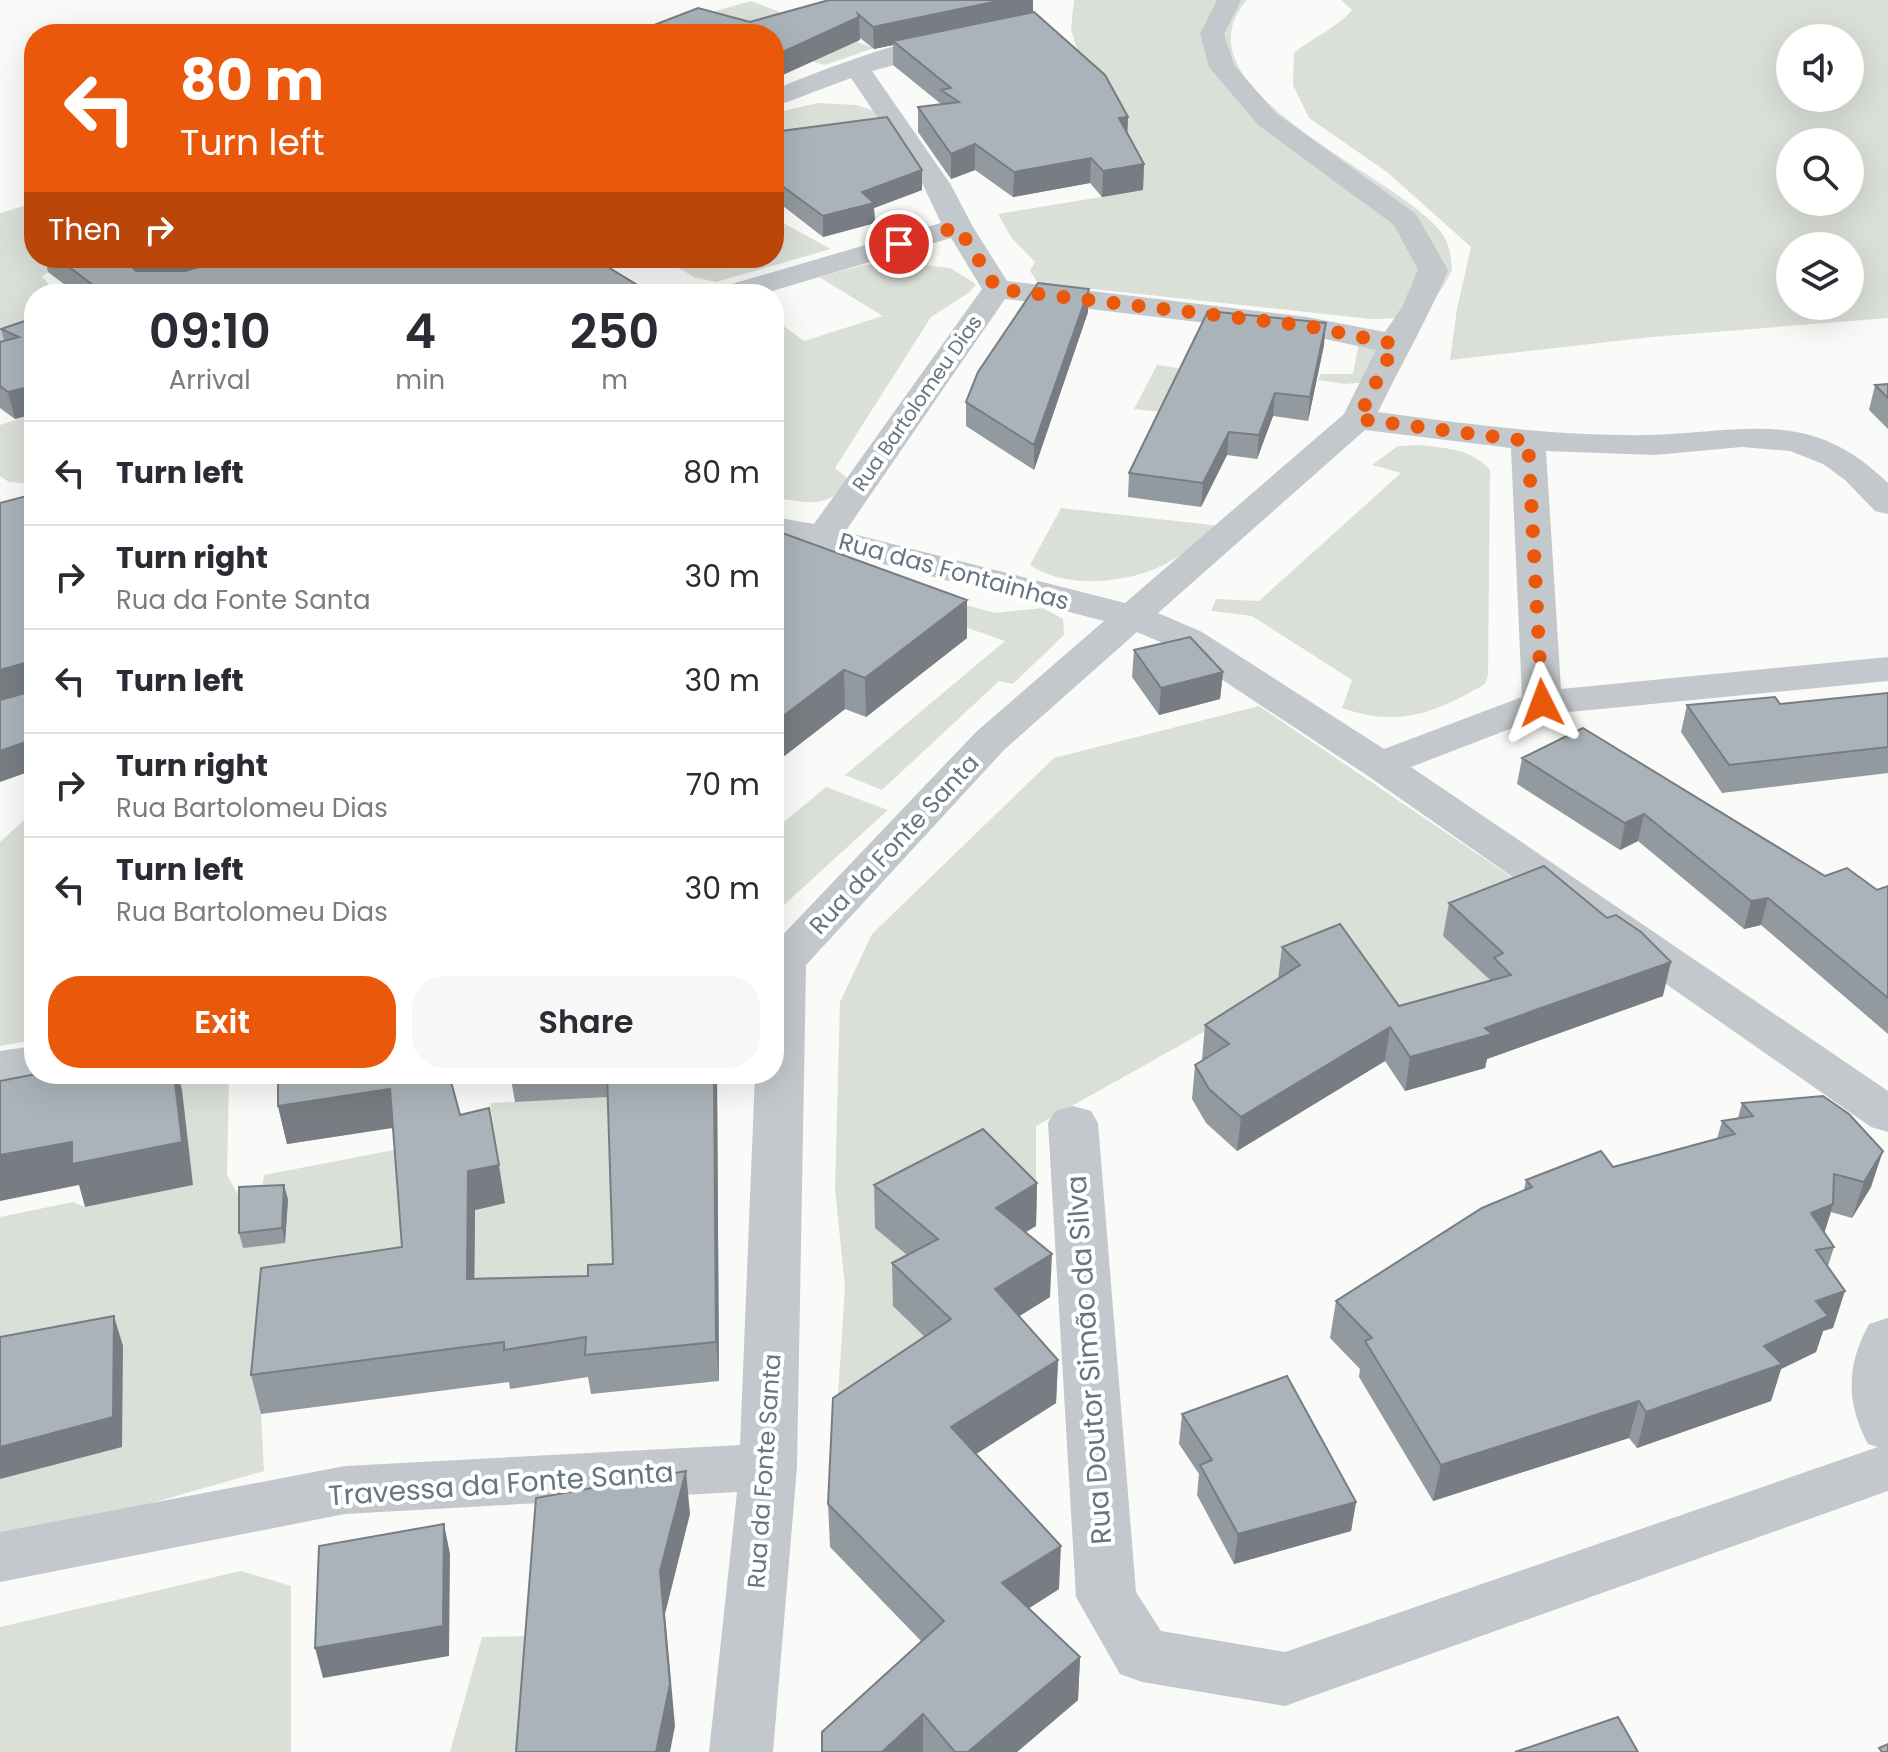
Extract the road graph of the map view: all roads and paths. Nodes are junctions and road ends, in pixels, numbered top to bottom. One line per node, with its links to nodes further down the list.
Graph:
1 (1229, 0): 10 (street, Rua da Fonte Santa)
2 (973, 38): 3 (street)
3 (856, 66): 4 (street); 5 (street, Rua Bartolomeu Dias)
4 (784, 95)
5 (958, 227): 6 (street); 7 (street, Rua Bartolomeu Dias)
6 (763, 284)
7 (997, 289): 10 (street); 15 (street, Rua Bartolomeu Dias)
8 (24, 333): 9 (street)
9 (0, 340)
10 (1395, 344): 11 (street, Rua da Fonte Santa)
11 (1358, 419): 12 (street); 16 (street, Rua da Fonte Santa)
12 (1528, 441): 13 (street); 18 (street)
13 (1888, 503)
14 (784, 530): 15 (street, Rua das Fontainhas)
15 (823, 537): 16 (street, Rua das Fontainhas)
16 (1134, 617): 19 (street, Rua das Fontainhas); 20 (street, Rua da Fonte Santa)
17 (1888, 669): 18 (street)
18 (1542, 703): 19 (street)
19 (1380, 765): 24 (street, Rua das Fontainhas)
20 (784, 957)
21 (24, 1063): 22 (street)
22 (0, 1067)
23 (776, 1084): 28 (street, Rua da Fonte Santa)
24 (1888, 1115)
25 (1073, 1123): 29 (street, Rua Doutor Simão da Silva)
26 (1888, 1339): 27 (street)
27 (1888, 1428)
28 (768, 1467): 30 (street, Travessa da Fonte Santa); 31 (street, Rua da Fonte Santa)
29 (1888, 1467)
30 (0, 1557)
31 (741, 1752)

